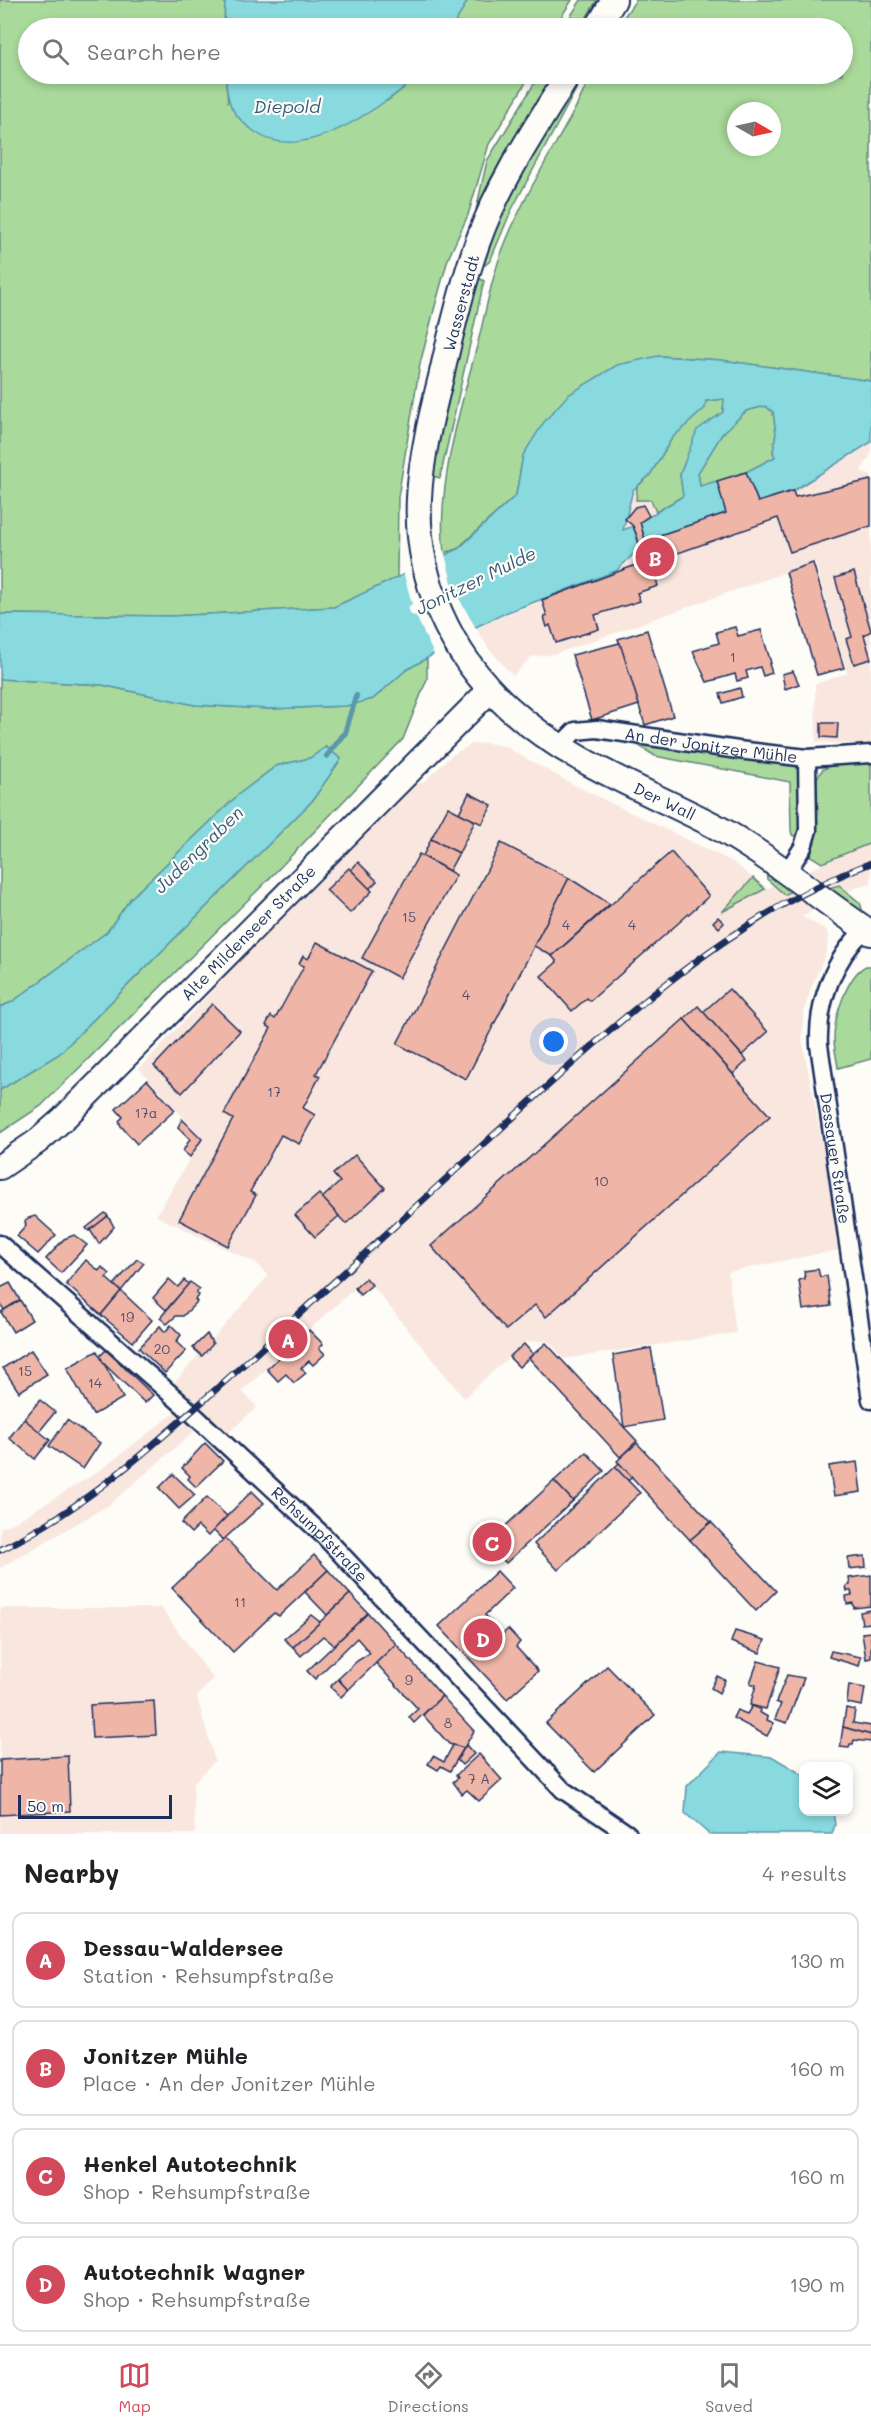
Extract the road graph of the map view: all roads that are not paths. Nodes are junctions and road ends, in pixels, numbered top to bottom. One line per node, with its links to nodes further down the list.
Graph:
1 (614, 0): 2 (main road)
2 (603, 18)
3 (563, 84): 4 (main road, Wasserstadt)
4 (467, 661): 5 (main road, Der Wall)
5 (490, 690): 6 (main road, Der Wall); 11 (main road, Alte Mildenseer Straße)
6 (559, 747): 8 (street, An der Jonitzer Mühle); 9 (main road, Der Wall)
7 (871, 754): 8 (street, An der Jonitzer Mühle)
8 (807, 758): 9 (street)
9 (787, 872): 10 (main road, Der Wall)
10 (868, 931): 13 (street, Dessauer Straße)
11 (0, 1167)
12 (0, 1244): 14 (street, Rehsumpfstraße)
13 (871, 1400)
14 (628, 1834)

